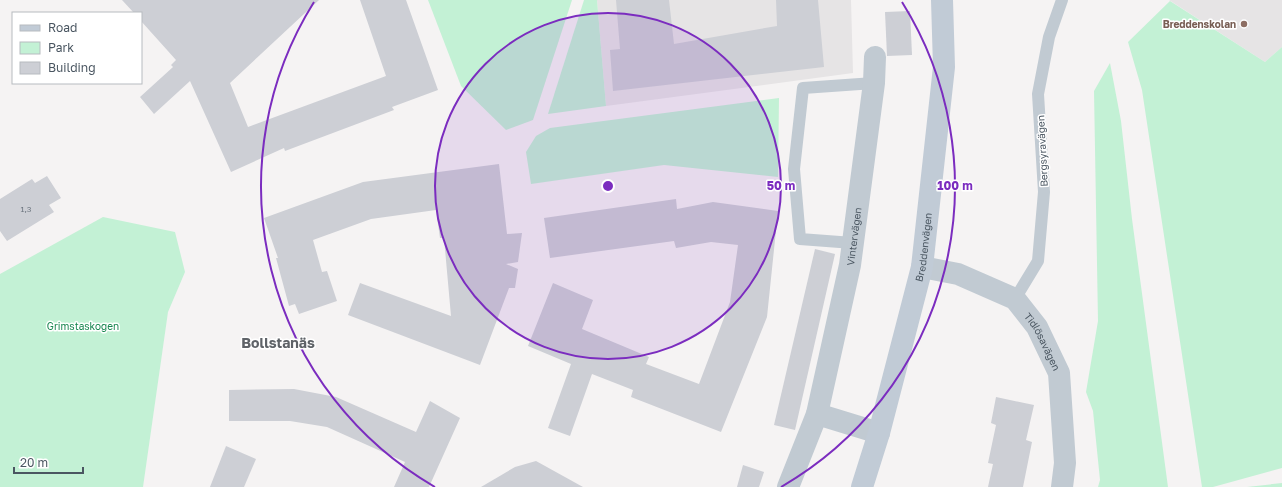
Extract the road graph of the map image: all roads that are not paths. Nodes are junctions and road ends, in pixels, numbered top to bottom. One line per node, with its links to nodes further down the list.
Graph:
1 (942, 0): 6 (street, Breddenvägen)
2 (1062, 0): 7 (lane, Bergsyravägen)
3 (875, 57): 4 (street, Vintervägen)
4 (874, 83): 5 (street, Vintervägen); 5 (lane)
5 (853, 243): 8 (street, Vintervägen)
6 (922, 267): 7 (street, Tidlösavägen); 9 (street, Breddenvägen)
7 (1015, 299): 12 (street, Tidlösavägen)
8 (816, 414): 9 (street); 10 (street, Vintervägen)
9 (879, 433): 11 (street, Breddenvägen)
10 (788, 487)
11 (862, 487)
12 (1062, 487)

